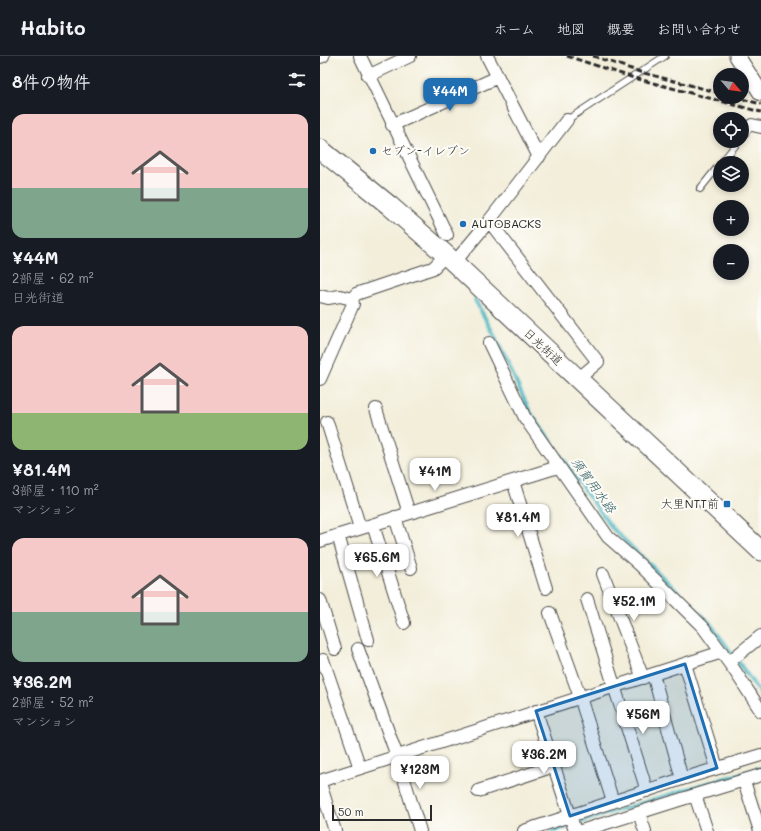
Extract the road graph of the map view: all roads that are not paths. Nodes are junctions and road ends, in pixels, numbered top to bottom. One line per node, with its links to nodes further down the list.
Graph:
1 (360, 56): 6 (street)
2 (410, 56): 6 (street)
3 (487, 56): 7 (street)
4 (665, 56): 9 (lane)
5 (737, 56): 8 (street)
6 (368, 76): 10 (street)
7 (498, 77): 10 (street); 14 (street)
8 (761, 93)
9 (567, 120): 14 (street)
10 (392, 125): 18 (street)
11 (734, 148): 13 (lane)
12 (320, 149): 19 (main road, 日光街道)
13 (727, 156)
14 (539, 157): 17 (street)
15 (713, 174): 16 (lane)
16 (700, 189)
17 (489, 221): 19 (street); 24 (street)
18 (447, 235)
19 (450, 259): 21 (street); 24 (main road, 日光街道)
20 (320, 296): 21 (street)
21 (352, 299): 23 (street)
22 (489, 343): 27 (street)
23 (320, 379)
24 (578, 379): 35 (main road, 日光街道)
25 (376, 409): 29 (street)
26 (327, 422): 32 (street)
27 (558, 467): 28 (street); 47 (street)
28 (513, 481): 29 (street); 38 (street)
29 (409, 513): 30 (street)
30 (395, 517): 31 (street); 36 (street)
31 (372, 524): 32 (street); 42 (street)
32 (360, 528): 33 (street)
33 (338, 535): 34 (street); 44 (street)
34 (320, 541)
35 (761, 551)
36 (411, 568)
37 (603, 574): 51 (street)
38 (546, 588)
39 (587, 598): 52 (street)
40 (320, 600): 45 (street)
41 (550, 613): 53 (street)
42 (404, 623)
43 (761, 636): 49 (street)
44 (368, 640)
45 (335, 649)
46 (358, 649): 57 (street)
47 (722, 652): 49 (street); 50 (street)
48 (322, 660): 59 (street)
49 (729, 662): 55 (street)
50 (685, 664): 51 (street); 60 (street)
51 (648, 676): 52 (street); 62 (street)
52 (615, 686): 53 (street); 65 (street)
53 (580, 697): 54 (street); 68 (street)
54 (536, 711): 57 (street); 58 (street)
55 (761, 711)
56 (761, 755): 60 (street)
57 (397, 756): 59 (street); 73 (street)
58 (554, 766): 66 (street); 70 (street)
59 (360, 768): 64 (street)
60 (717, 768): 62 (street)
61 (761, 775): 63 (street)
62 (682, 779): 65 (street)
63 (744, 781): 67 (street); 79 (street)
64 (320, 782): 72 (street)
65 (647, 790): 68 (street)
66 (478, 791)
67 (695, 795): 69 (street); 78 (street)
68 (613, 802): 70 (street)
69 (639, 812): 71 (street); 77 (street)
70 (570, 816): 74 (street); 75 (street)
71 (619, 825): 76 (street)
72 (335, 831)
73 (420, 831)
74 (524, 831)
75 (575, 831)
76 (581, 831)
77 (645, 831)
78 (707, 831)
79 (760, 831)

